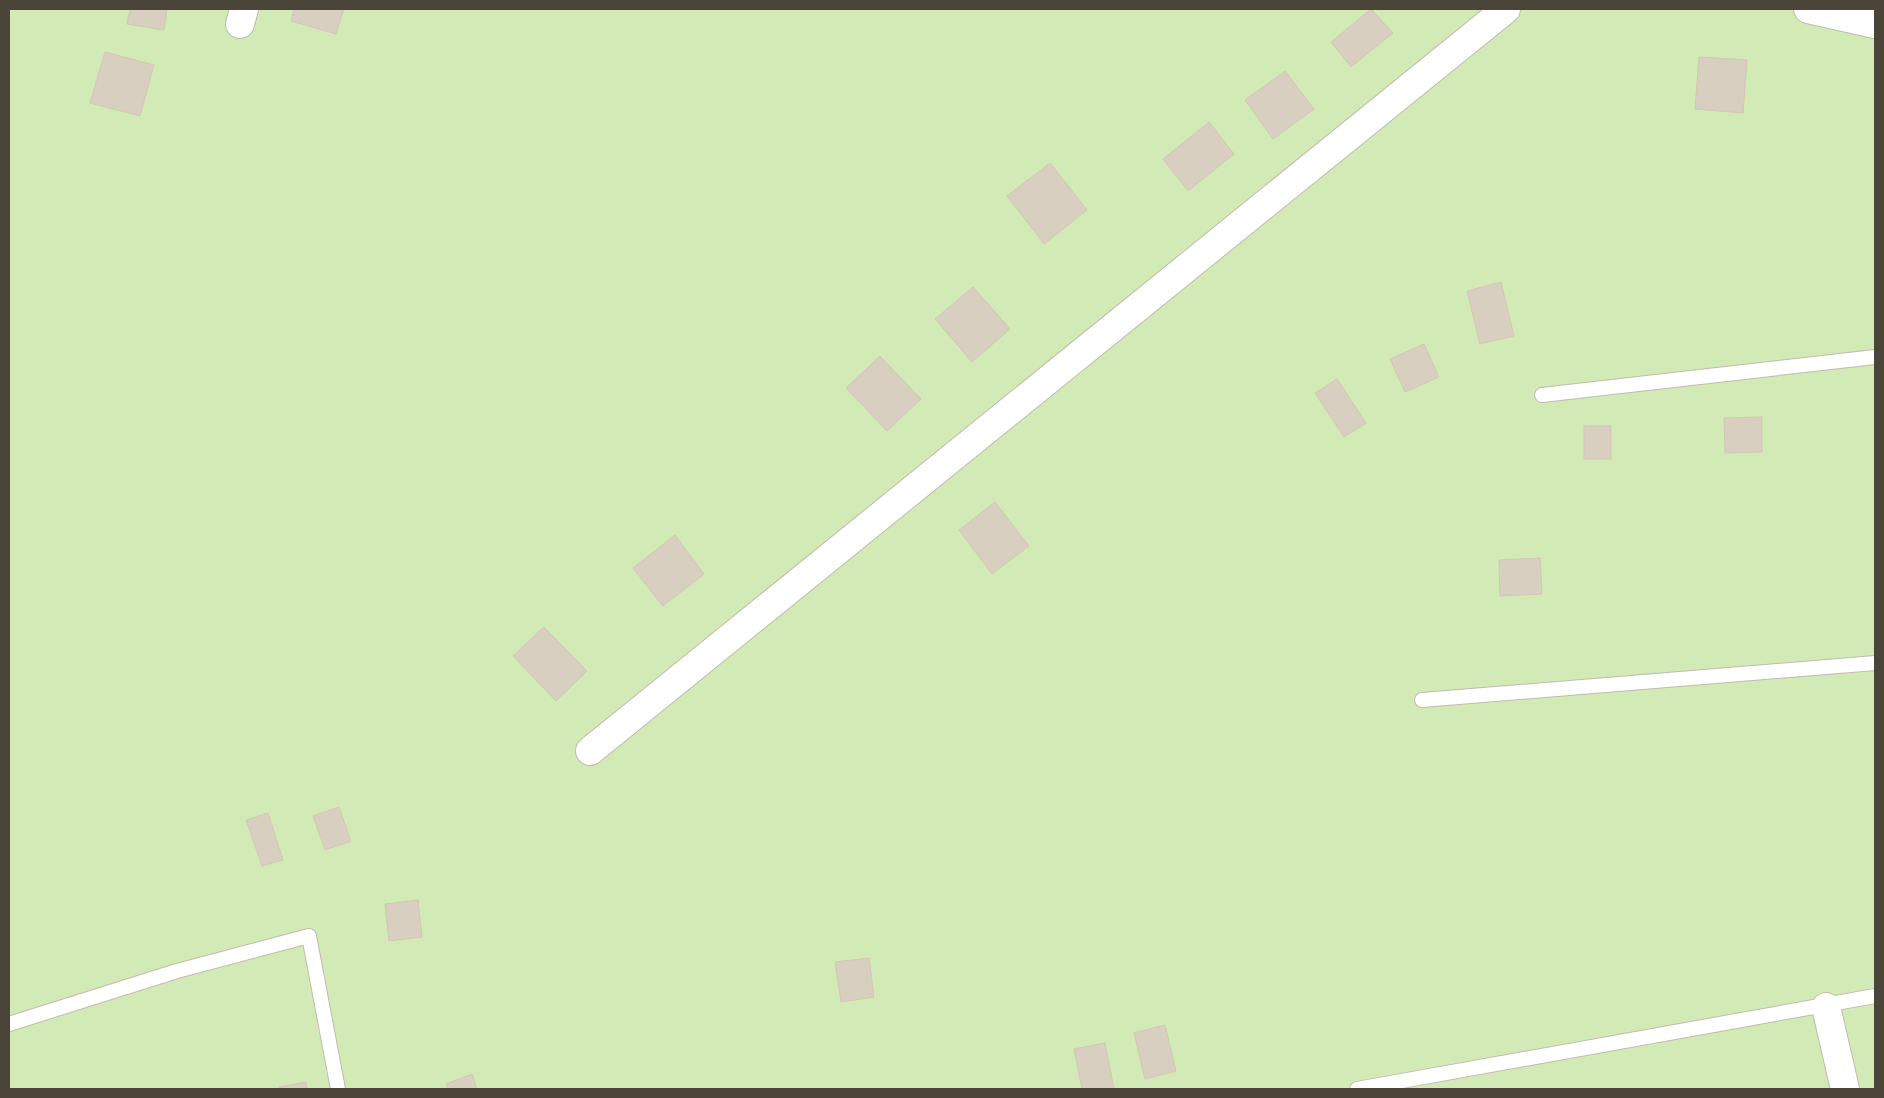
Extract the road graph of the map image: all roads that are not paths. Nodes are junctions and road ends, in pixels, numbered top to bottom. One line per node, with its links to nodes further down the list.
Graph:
1 (1506, 9): 8 (street)
2 (1808, 9): 3 (street)
3 (1875, 24)
4 (1875, 357): 5 (lane)
5 (1542, 395)
6 (1875, 663): 7 (lane)
7 (1422, 700)
8 (590, 751)
9 (1875, 996): 10 (lane)
10 (1826, 1007): 13 (lane); 14 (street)
11 (9, 1024): 12 (lane)
12 (338, 1089)
13 (1358, 1089)
14 (1845, 1089)

